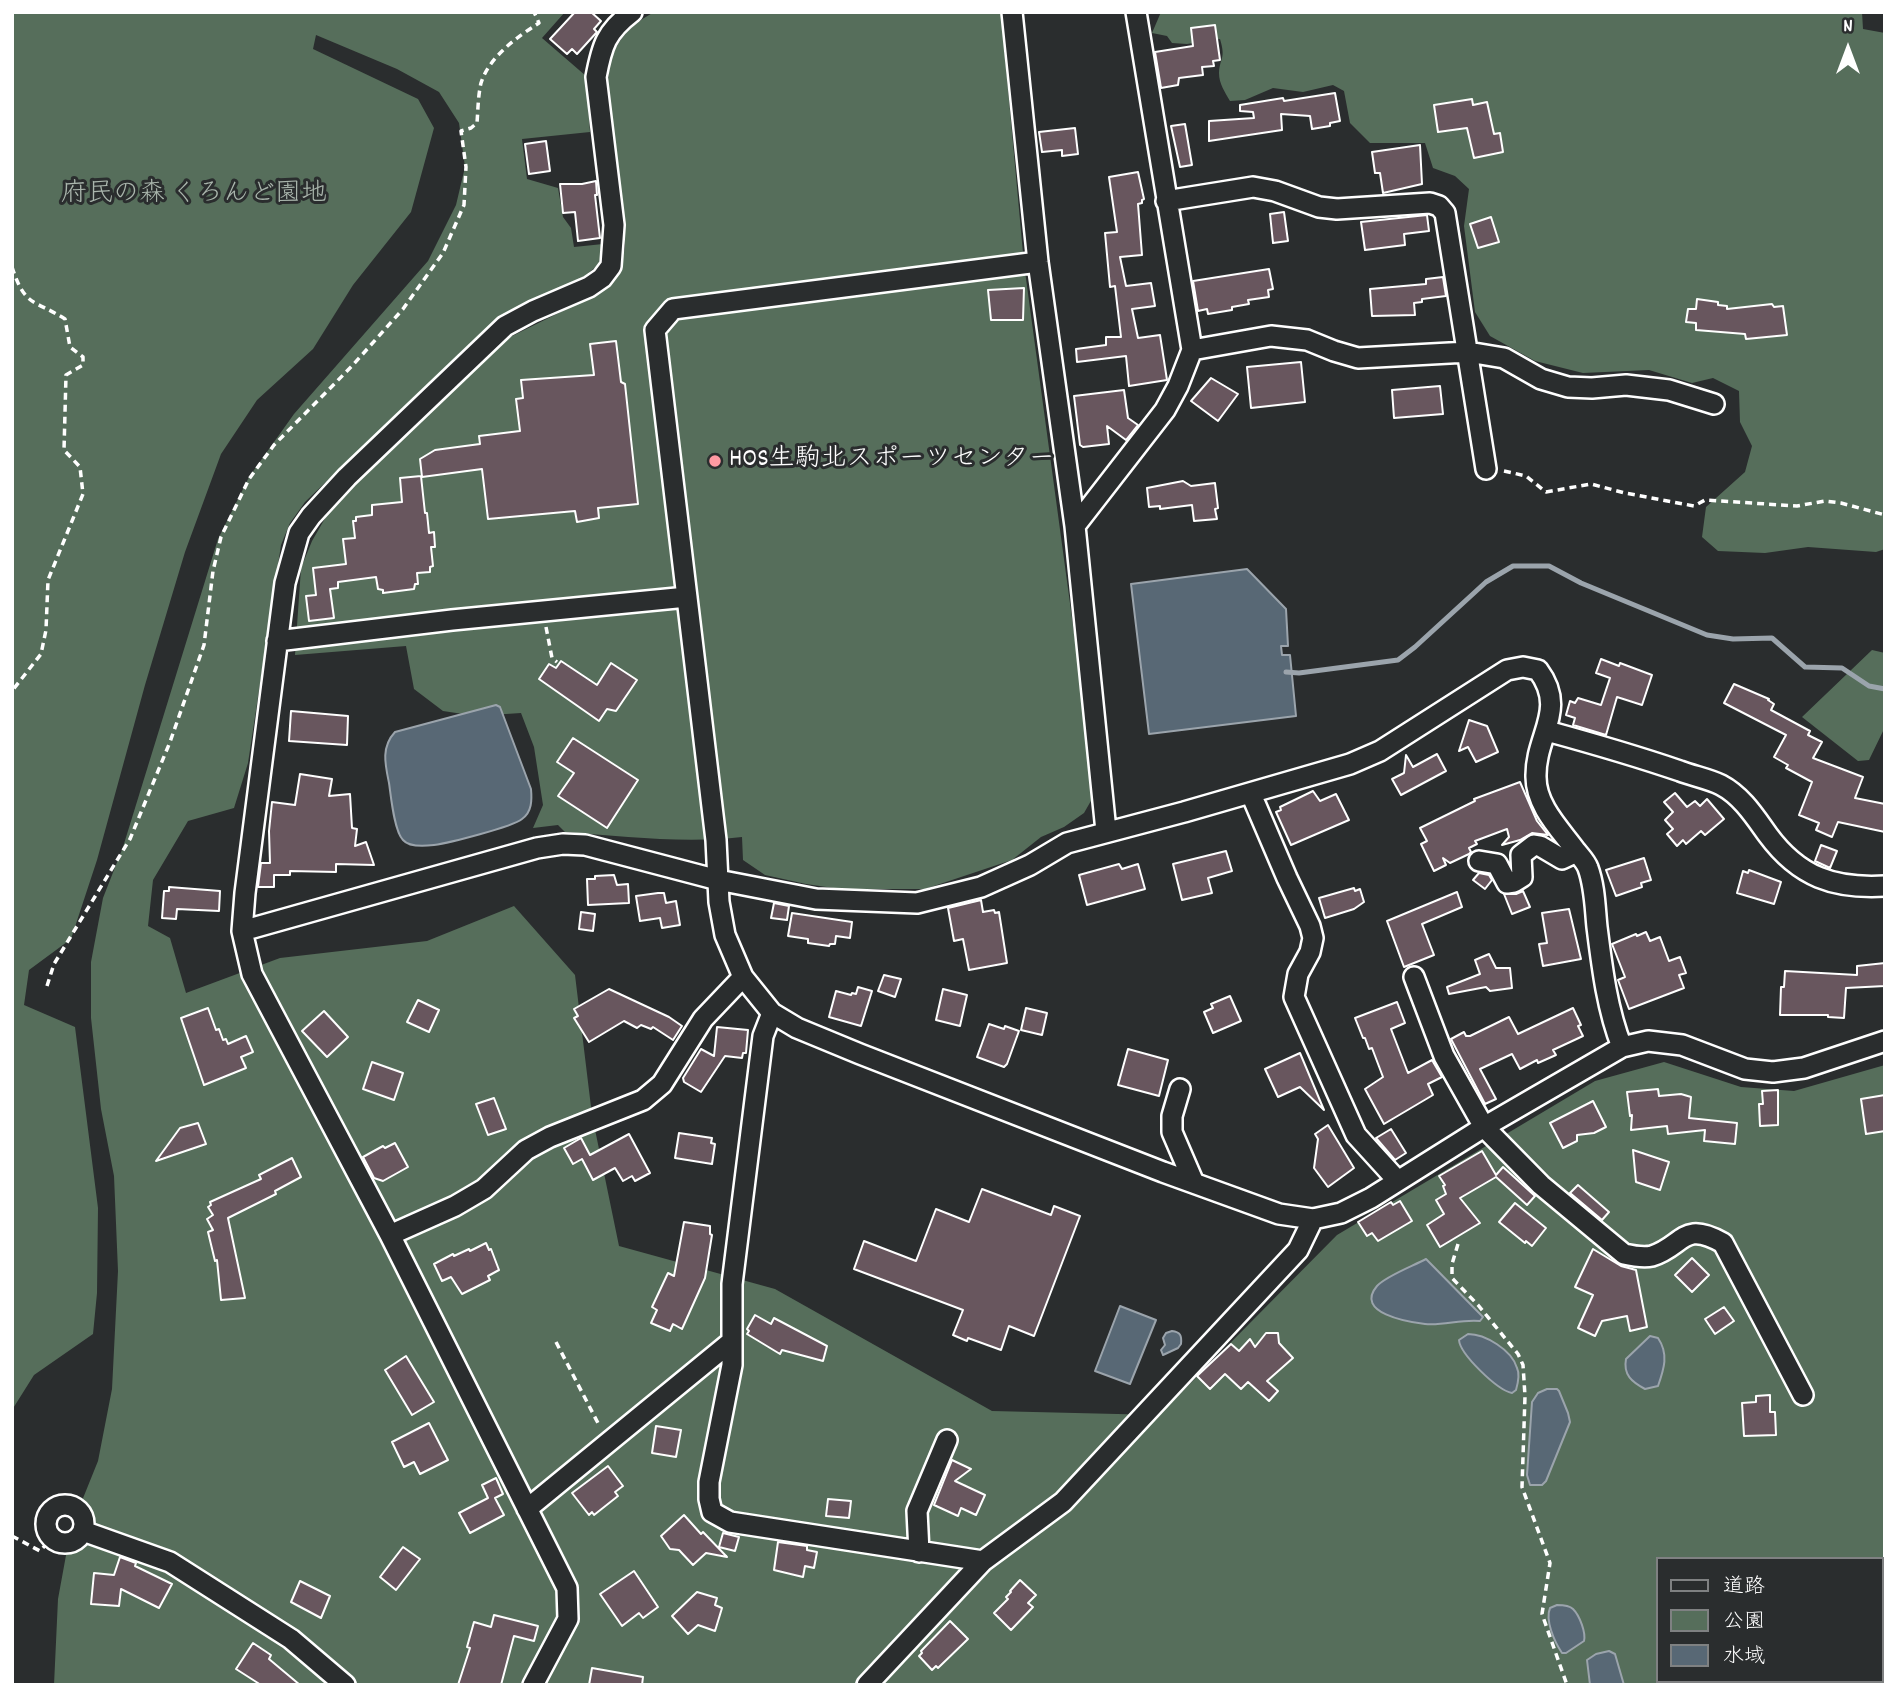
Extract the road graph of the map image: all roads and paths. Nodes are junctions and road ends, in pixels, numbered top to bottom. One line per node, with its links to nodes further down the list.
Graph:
1 (534, 12): 29 (path)
2 (632, 12): 16 (street)
3 (1012, 12): 6 (street)
4 (1136, 12): 5 (street)
5 (1166, 201): 8 (street); 9 (street)
6 (1038, 262): 13 (street); 14 (street)
7 (12, 267): 18 (path)
8 (1192, 350): 9 (street); 13 (street)
9 (1468, 352): 10 (street); 11 (street)
10 (1714, 404)
11 (1486, 469): 12 (path)
12 (1885, 515)
13 (1075, 526): 21 (street)
14 (687, 597): 15 (street); 24 (street)
15 (543, 611): 16 (street); 17 (path)
16 (277, 641): 26 (street)
17 (557, 662)
18 (12, 691)
19 (1547, 730): 20 (street); 22 (street); 25 (street)
20 (1251, 793): 21 (street); 35 (street)
21 (1106, 831): 24 (street)
22 (1577, 852): 23 (street); 32 (street)
23 (1479, 861)
24 (718, 880): 26 (street); 27 (street)
25 (1885, 886)
26 (242, 931): 38 (street)
27 (743, 977): 30 (street); 38 (street)
28 (1414, 977): 34 (street)
29 (47, 986)
30 (772, 1013): 36 (street); 40 (street)
31 (1885, 1041): 32 (street)
32 (1622, 1047): 34 (street)
33 (1180, 1089): 36 (street)
34 (1484, 1127): 35 (street); 42 (street)
35 (1397, 1180): 37 (street)
36 (1194, 1183): 37 (street)
37 (1313, 1219): 50 (street)
38 (390, 1235): 45 (street)
39 (1458, 1244): 54 (path)
40 (732, 1341): 44 (street); 49 (street)
41 (556, 1342): 44 (path)
42 (1803, 1395)
43 (947, 1440): 49 (street)
44 (607, 1444): 45 (street)
45 (527, 1509): 52 (street)
46 (83, 1531): 48 (street); 48 (street); 51 (street)
47 (12, 1536): 48 (path)
48 (52, 1538)
49 (919, 1552): 50 (street)
50 (983, 1561): 53 (street)
51 (345, 1685)
52 (533, 1685)
53 (867, 1685)
54 (1567, 1685)

